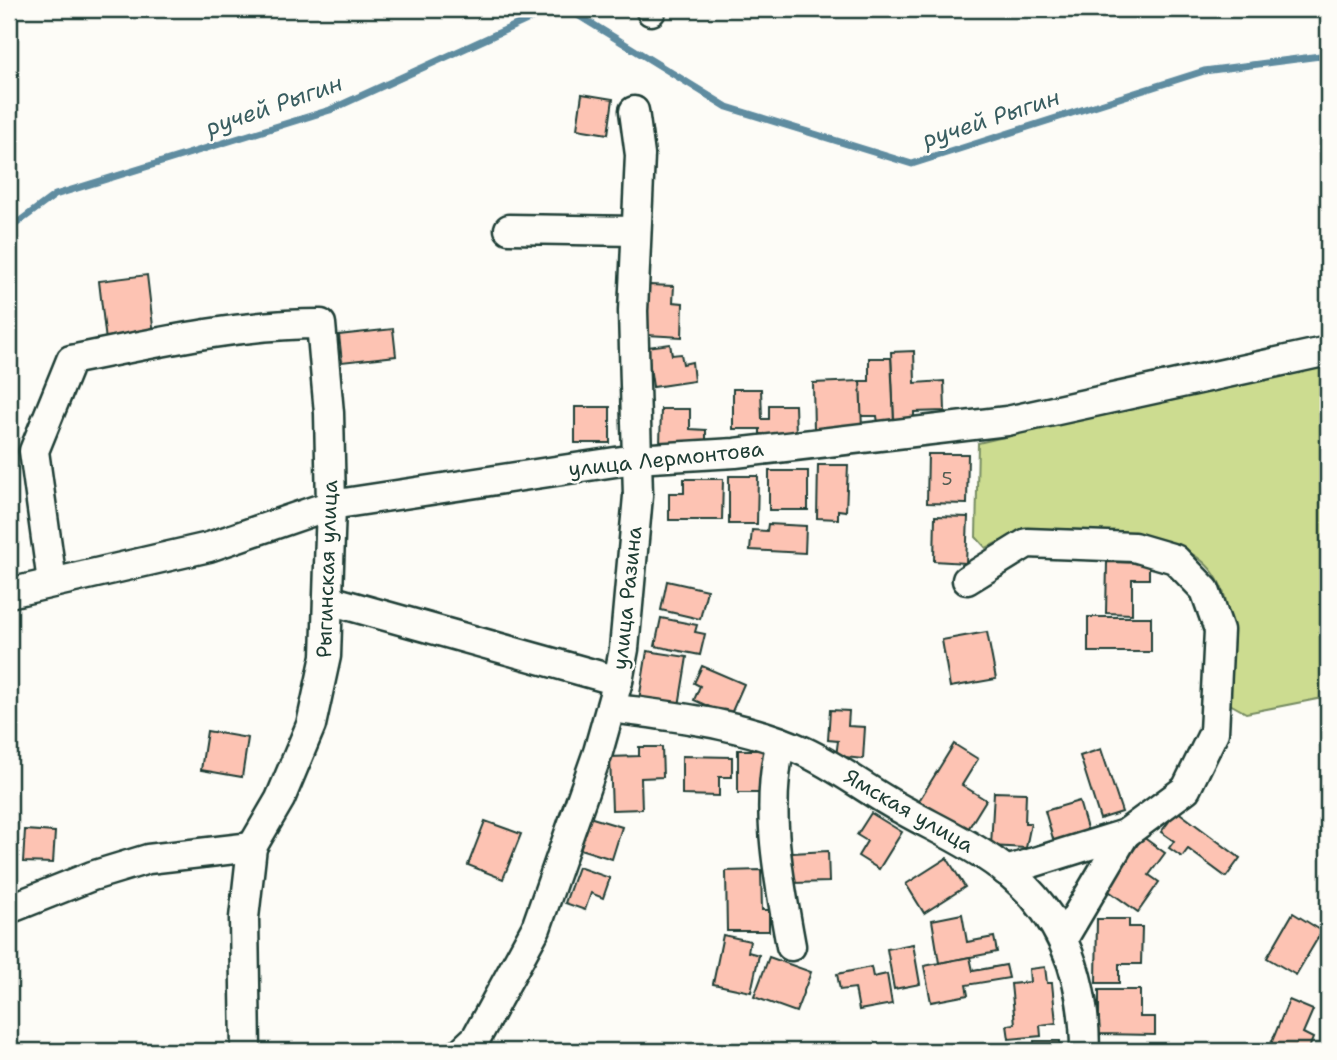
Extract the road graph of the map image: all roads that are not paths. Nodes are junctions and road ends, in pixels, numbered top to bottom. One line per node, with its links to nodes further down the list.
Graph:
1 (634, 111): 3 (street, улица Разина)
2 (509, 229): 3 (street)
3 (636, 231): 5 (street, улица Разина)
4 (1328, 351): 5 (street, улица Лермонтова)
5 (635, 459): 6 (street, улица Лермонтова); 11 (street, улица Разина)
6 (331, 505): 8 (street, улица Лермонтова); 8 (street, Рыгинская улица); 10 (street, Рыгинская улица)
7 (967, 580): 13 (street)
8 (52, 582): 9 (street, улица Лермонтова)
9 (9, 593)
10 (329, 600): 11 (street, Ямская улица); 14 (street, Рыгинская улица)
11 (615, 694): 12 (street, Ямская улица); 20 (street, улица Разина)
12 (781, 742): 15 (street, Ямская улица); 18 (street)
13 (1125, 834): 15 (street); 17 (street)
14 (252, 846): 16 (street); 19 (street, Рыгинская улица)
15 (1006, 871): 17 (street, Ямская улица)
16 (9, 909)
17 (1063, 939): 21 (street, Ямская улица)
18 (791, 946)
19 (246, 1051)
20 (462, 1051)
21 (1085, 1051)

